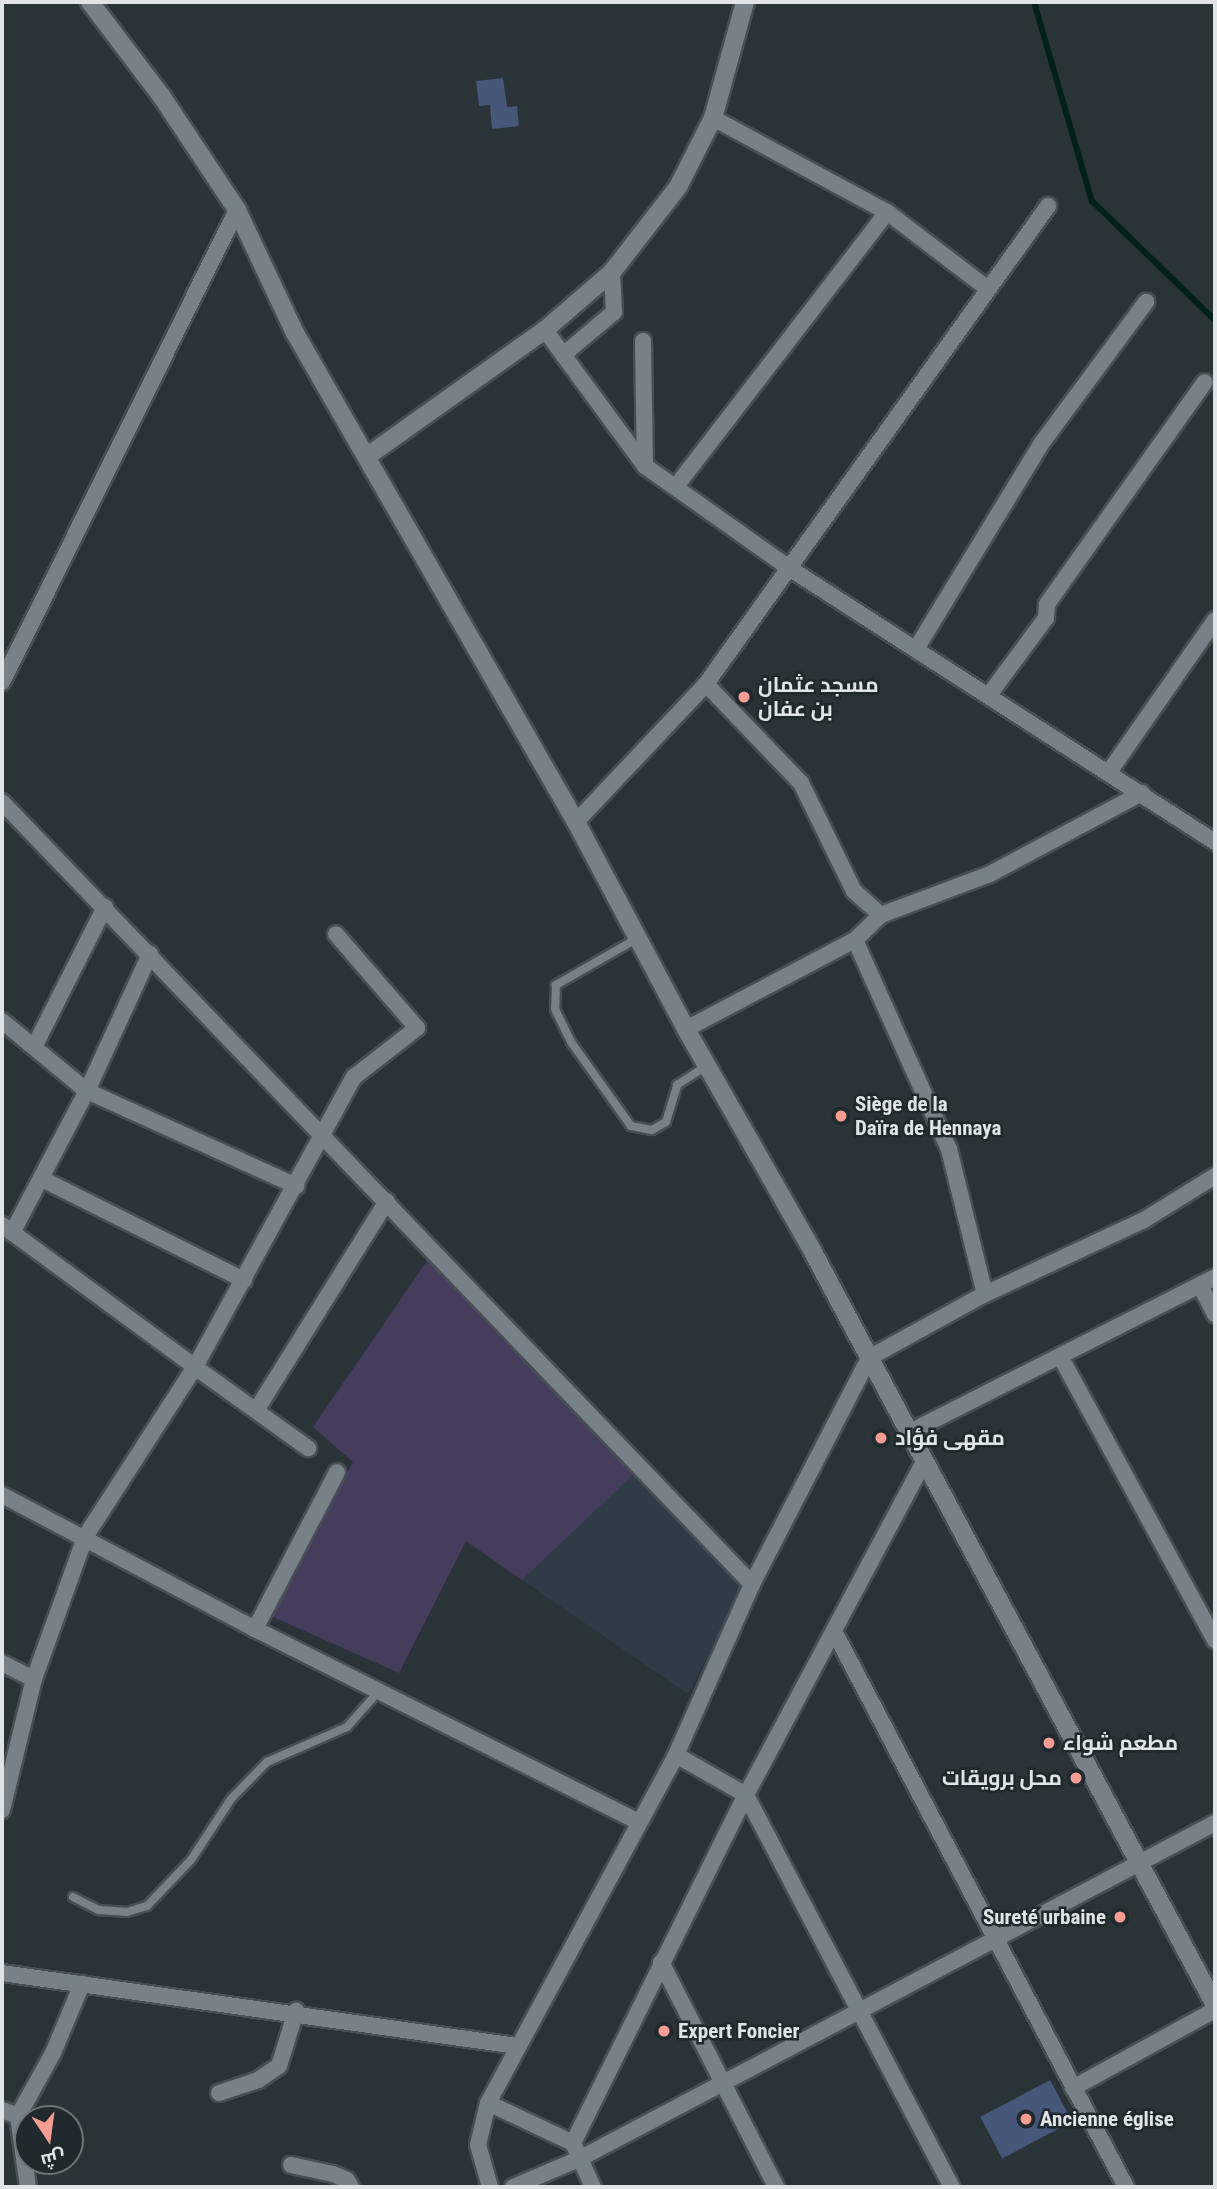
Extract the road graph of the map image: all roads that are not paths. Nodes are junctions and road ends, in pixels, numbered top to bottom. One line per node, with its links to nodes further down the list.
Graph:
1 (90, 2): 5 (main road)
2 (745, 2): 3 (main road)
3 (713, 118): 6 (street); 7 (main road)
4 (1048, 206): 8 (street)
5 (237, 210): 14 (main road); 20 (street)
6 (887, 212): 8 (street); 16 (street)
7 (612, 272): 10 (main road); 12 (street)
8 (988, 289): 17 (street)
9 (1146, 302): 19 (street)
10 (545, 330): 12 (street); 14 (main road)
11 (643, 341): 15 (street)
12 (563, 355): 15 (street)
13 (1205, 382): 22 (street)
14 (369, 455): 26 (main road)
15 (645, 466): 16 (street)
16 (677, 485): 17 (street)
17 (789, 568): 19 (street); 21 (street)
18 (1215, 620): 23 (street)
19 (916, 649): 22 (street)
20 (2, 682)
21 (706, 684): 26 (street); 29 (street)
22 (989, 695): 23 (street)
23 (1109, 772): 24 (street)
24 (1142, 793): 27 (street); 29 (street)
25 (2, 802): 28 (street)
26 (576, 822): 31 (main road)
27 (1215, 842)
28 (105, 906): 33 (street); 36 (street)
29 (881, 915): 32 (street)
30 (336, 934): 39 (street)
31 (638, 938): 35 (main road); 37 (lane)
32 (855, 940): 35 (street); 48 (street)
33 (150, 954): 38 (street); 39 (street)
34 (2, 1021): 36 (street)
35 (685, 1029): 37 (main road)
36 (34, 1047): 38 (street)
37 (706, 1066): 51 (main road)
38 (87, 1091): 41 (street); 42 (street)
39 (324, 1134): 42 (street); 43 (street)
40 (1215, 1177): 48 (street)
41 (42, 1179): 44 (street); 46 (street)
42 (296, 1186): 46 (street)
43 (387, 1200): 53 (street); 60 (street)
44 (7, 1229): 52 (street)
45 (1215, 1277): 47 (street)
46 (244, 1280): 52 (street)
47 (1200, 1285): 49 (street); 50 (street)
48 (985, 1294): 51 (street)
49 (1215, 1314)
50 (1060, 1356): 54 (street); 63 (street)
51 (869, 1358): 54 (main road); 60 (street)
52 (194, 1366): 53 (street); 59 (street)
53 (257, 1409): 55 (street)
54 (908, 1433): 56 (main road)
55 (309, 1448)
56 (924, 1462): 62 (street); 73 (main road)
57 (337, 1472): 61 (street)
58 (2, 1495): 59 (street)
59 (85, 1537): 61 (street); 65 (street)
60 (752, 1584): 67 (street)
61 (255, 1629): 66 (street)
62 (834, 1631): 69 (street); 75 (street)
63 (1215, 1640)
64 (2, 1663): 65 (street)
65 (34, 1679): 68 (street)
66 (379, 1691): 71 (street); 74 (lane)
67 (676, 1755): 69 (street); 71 (street)
68 (9, 1757): 70 (street)
69 (746, 1795): 76 (street); 82 (street)
70 (2, 1810)
71 (637, 1821): 83 (street)
72 (1215, 1823): 73 (street)
73 (1141, 1862): 75 (street); 80 (main road)
74 (73, 1897)
75 (995, 1938): 82 (street); 85 (street)
76 (661, 1962): 84 (street); 89 (street)
77 (7, 1973): 78 (street); 79 (street)
78 (82, 1984): 81 (street); 88 (street)
79 (2, 1988)
80 (1215, 2008): 85 (street)
81 (296, 2011): 83 (street); 86 (street)
82 (857, 2012): 84 (street); 97 (street)
83 (517, 2046): 87 (street)
84 (722, 2083): 90 (street); 96 (street)
85 (1073, 2088): 98 (street)
86 (219, 2093)
87 (488, 2103): 89 (street); 93 (street)
88 (24, 2105)
89 (573, 2143): 90 (street)
90 (579, 2159): 94 (street); 95 (street)
91 (290, 2165): 92 (street)
92 (351, 2187)
93 (490, 2187)
94 (513, 2187)
95 (593, 2187)
96 (776, 2187)
97 (952, 2187)
98 (1125, 2187)

